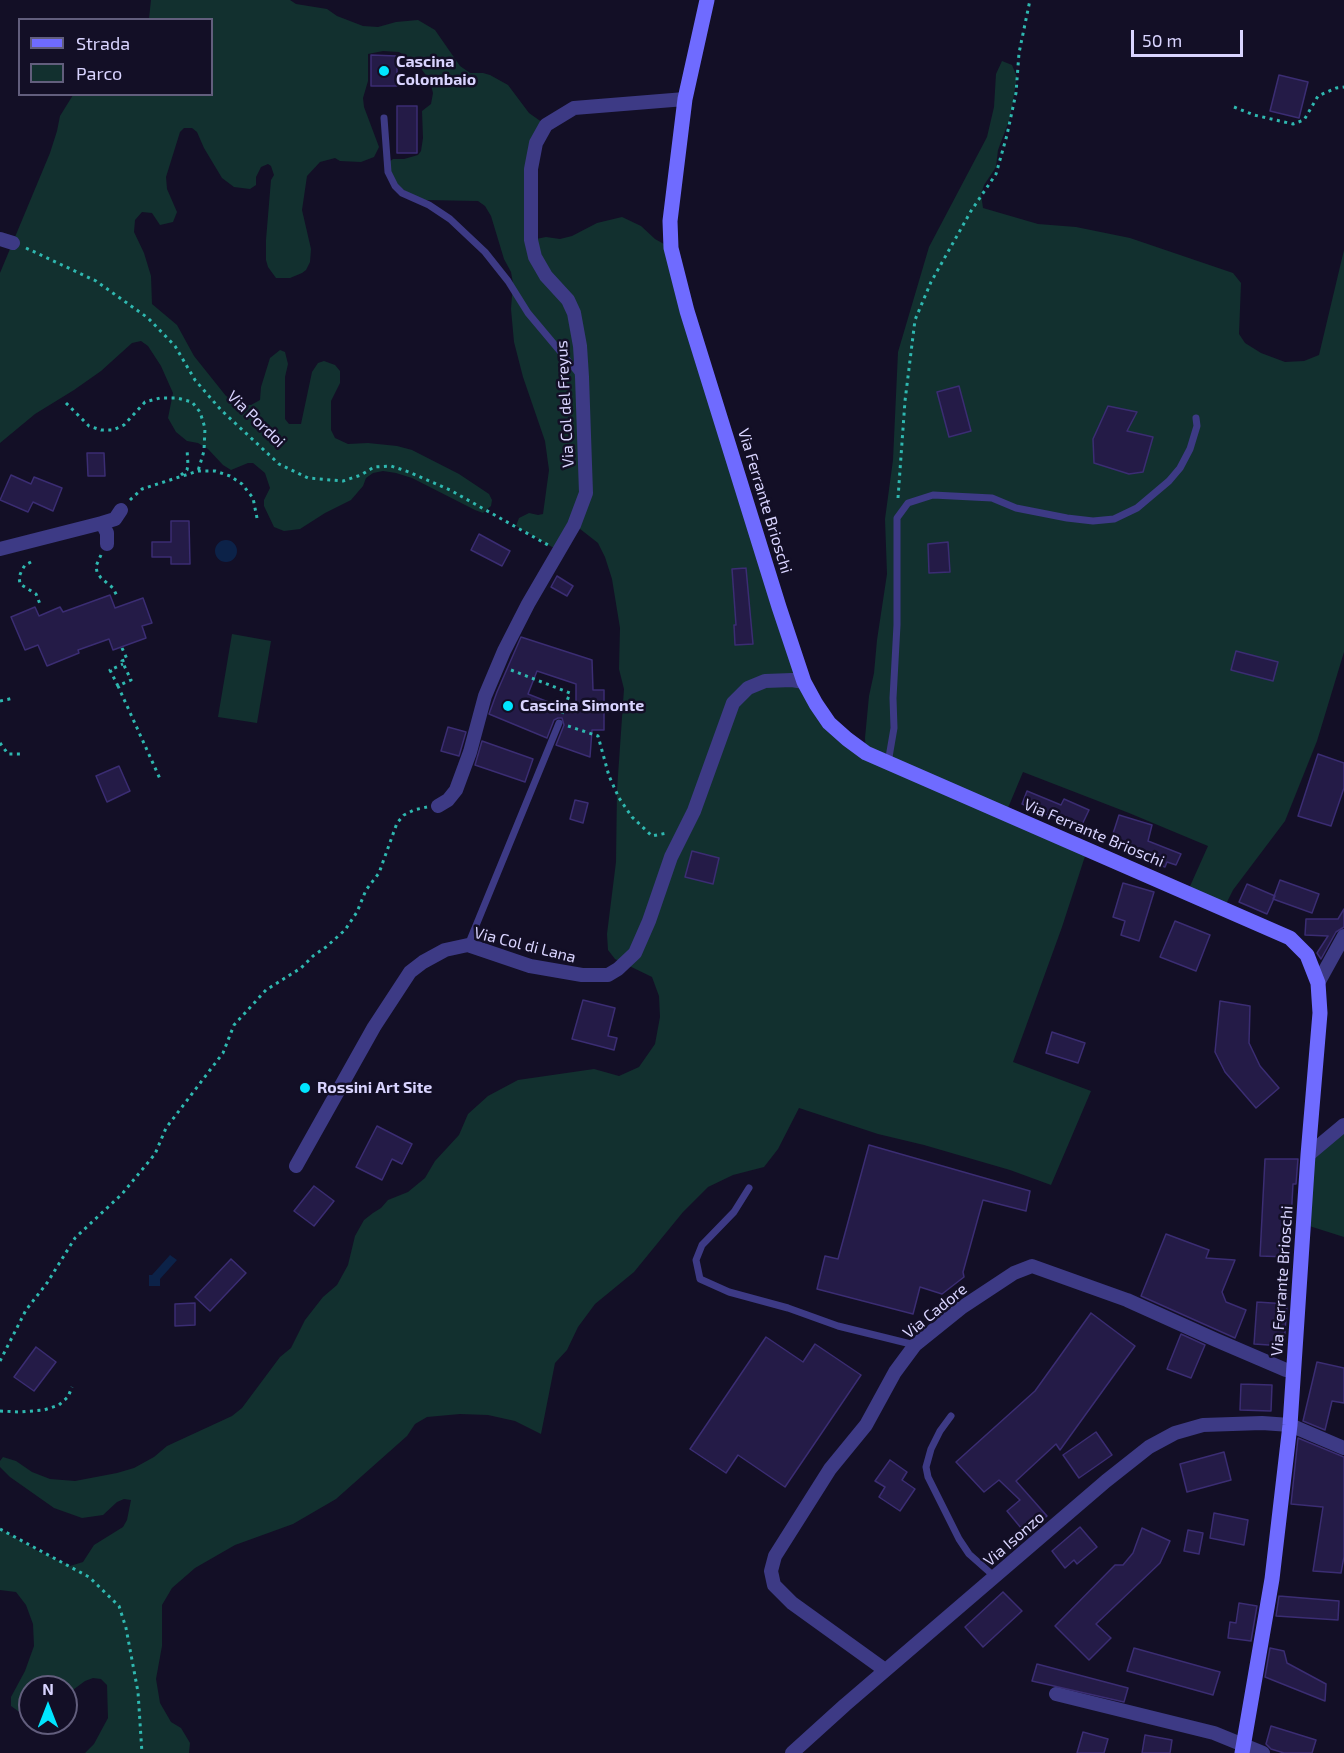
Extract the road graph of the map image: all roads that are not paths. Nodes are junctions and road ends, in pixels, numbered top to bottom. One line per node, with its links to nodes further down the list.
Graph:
1 (707, 0): 2 (street, Via Ferrante Brioschi)
2 (685, 99): 4 (street, Via Col del Freyus); 10 (street, Via Ferrante Brioschi)
3 (384, 118): 4 (lane)
4 (582, 377): 13 (street, Via Col del Freyus)
5 (1196, 418): 12 (lane)
6 (121, 510): 7 (street)
7 (102, 523): 8 (street); 9 (street)
8 (107, 544)
9 (0, 549)
10 (804, 682): 12 (street, Via Ferrante Brioschi); 15 (street, Via Col di Lana)
11 (559, 723): 15 (lane)
12 (888, 763): 16 (street, Via Ferrante Brioschi)
13 (438, 806)
14 (1344, 936): 16 (street)
15 (468, 945): 17 (street, Via Col di Lana)
16 (1318, 983): 20 (street, Via Ferrante Brioschi)
17 (324, 1118): 18 (street); 21 (street, Via Col di Lana)
18 (307, 1121)
19 (1344, 1125): 20 (street)
20 (1308, 1155): 24 (street, Via Ferrante Brioschi)
21 (296, 1166)
22 (749, 1188): 23 (lane)
23 (915, 1346): 24 (street, Via Cadore); 29 (street, Via Cadore)
24 (1294, 1371): 26 (street, Via Ferrante Brioschi)
25 (951, 1416): 28 (lane)
26 (1290, 1425): 27 (street, Via Isonzo); 28 (street, Via Isonzo); 31 (street, Via Ferrante Brioschi)
27 (1344, 1448)
28 (995, 1577): 29 (street, Via Isonzo)
29 (885, 1670): 32 (street, Via Isonzo)
30 (1056, 1694): 31 (street)
31 (1243, 1749): 33 (street)
32 (792, 1753)
33 (1263, 1753)

